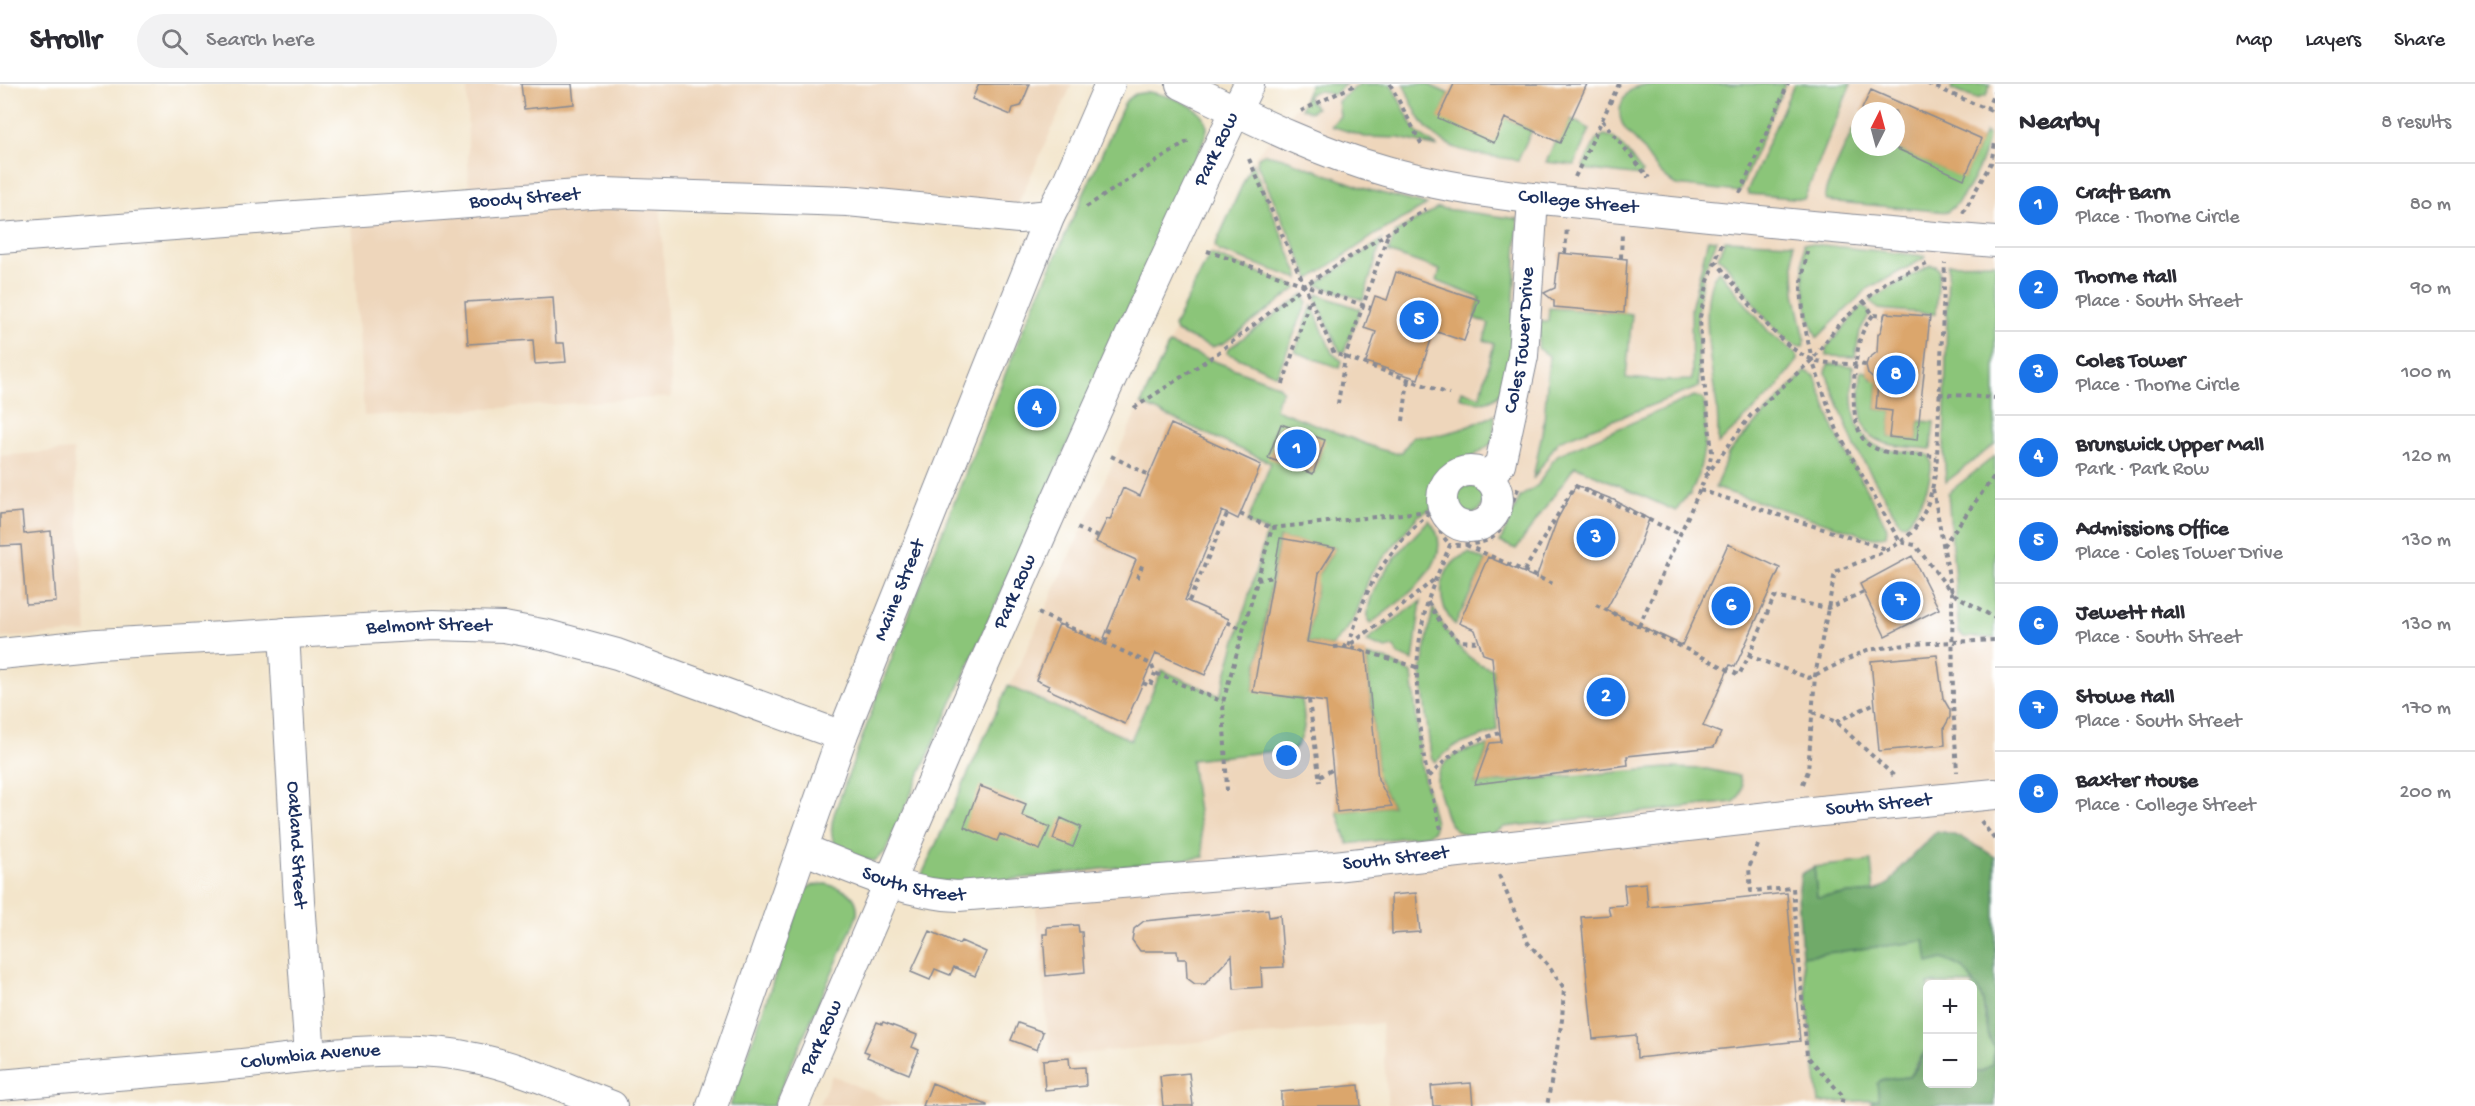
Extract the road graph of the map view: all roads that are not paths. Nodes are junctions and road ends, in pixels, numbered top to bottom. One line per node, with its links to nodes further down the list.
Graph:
1 (1110, 84): 6 (street, Maine Street)
2 (1181, 84): 4 (street, College Street)
3 (1249, 84): 4 (street, Park Row)
4 (1236, 110): 5 (street, College Street); 15 (street, Park Row)
5 (1533, 198): 8 (street, College Street); 9 (street, Coles Tower Drive)
6 (1050, 215): 7 (street, Boody Street); 12 (street, Maine Street)
7 (0, 238)
8 (1995, 242)
9 (1487, 477): 9 (street)
10 (284, 633): 11 (street, Belmont Street); 12 (street, Belmont Street); 16 (street, Oakland Street)
11 (0, 654)
12 (842, 736): 14 (street, Maine Street)
13 (1995, 794): 15 (street, South Street)
14 (803, 849): 15 (street, South Street); 19 (street, Maine Street)
15 (889, 881): 20 (street, Park Row)
16 (310, 1056): 17 (street, Columbia Avenue); 18 (street, Columbia Avenue)
17 (0, 1085)
18 (612, 1106)
19 (712, 1106)
20 (793, 1106)

